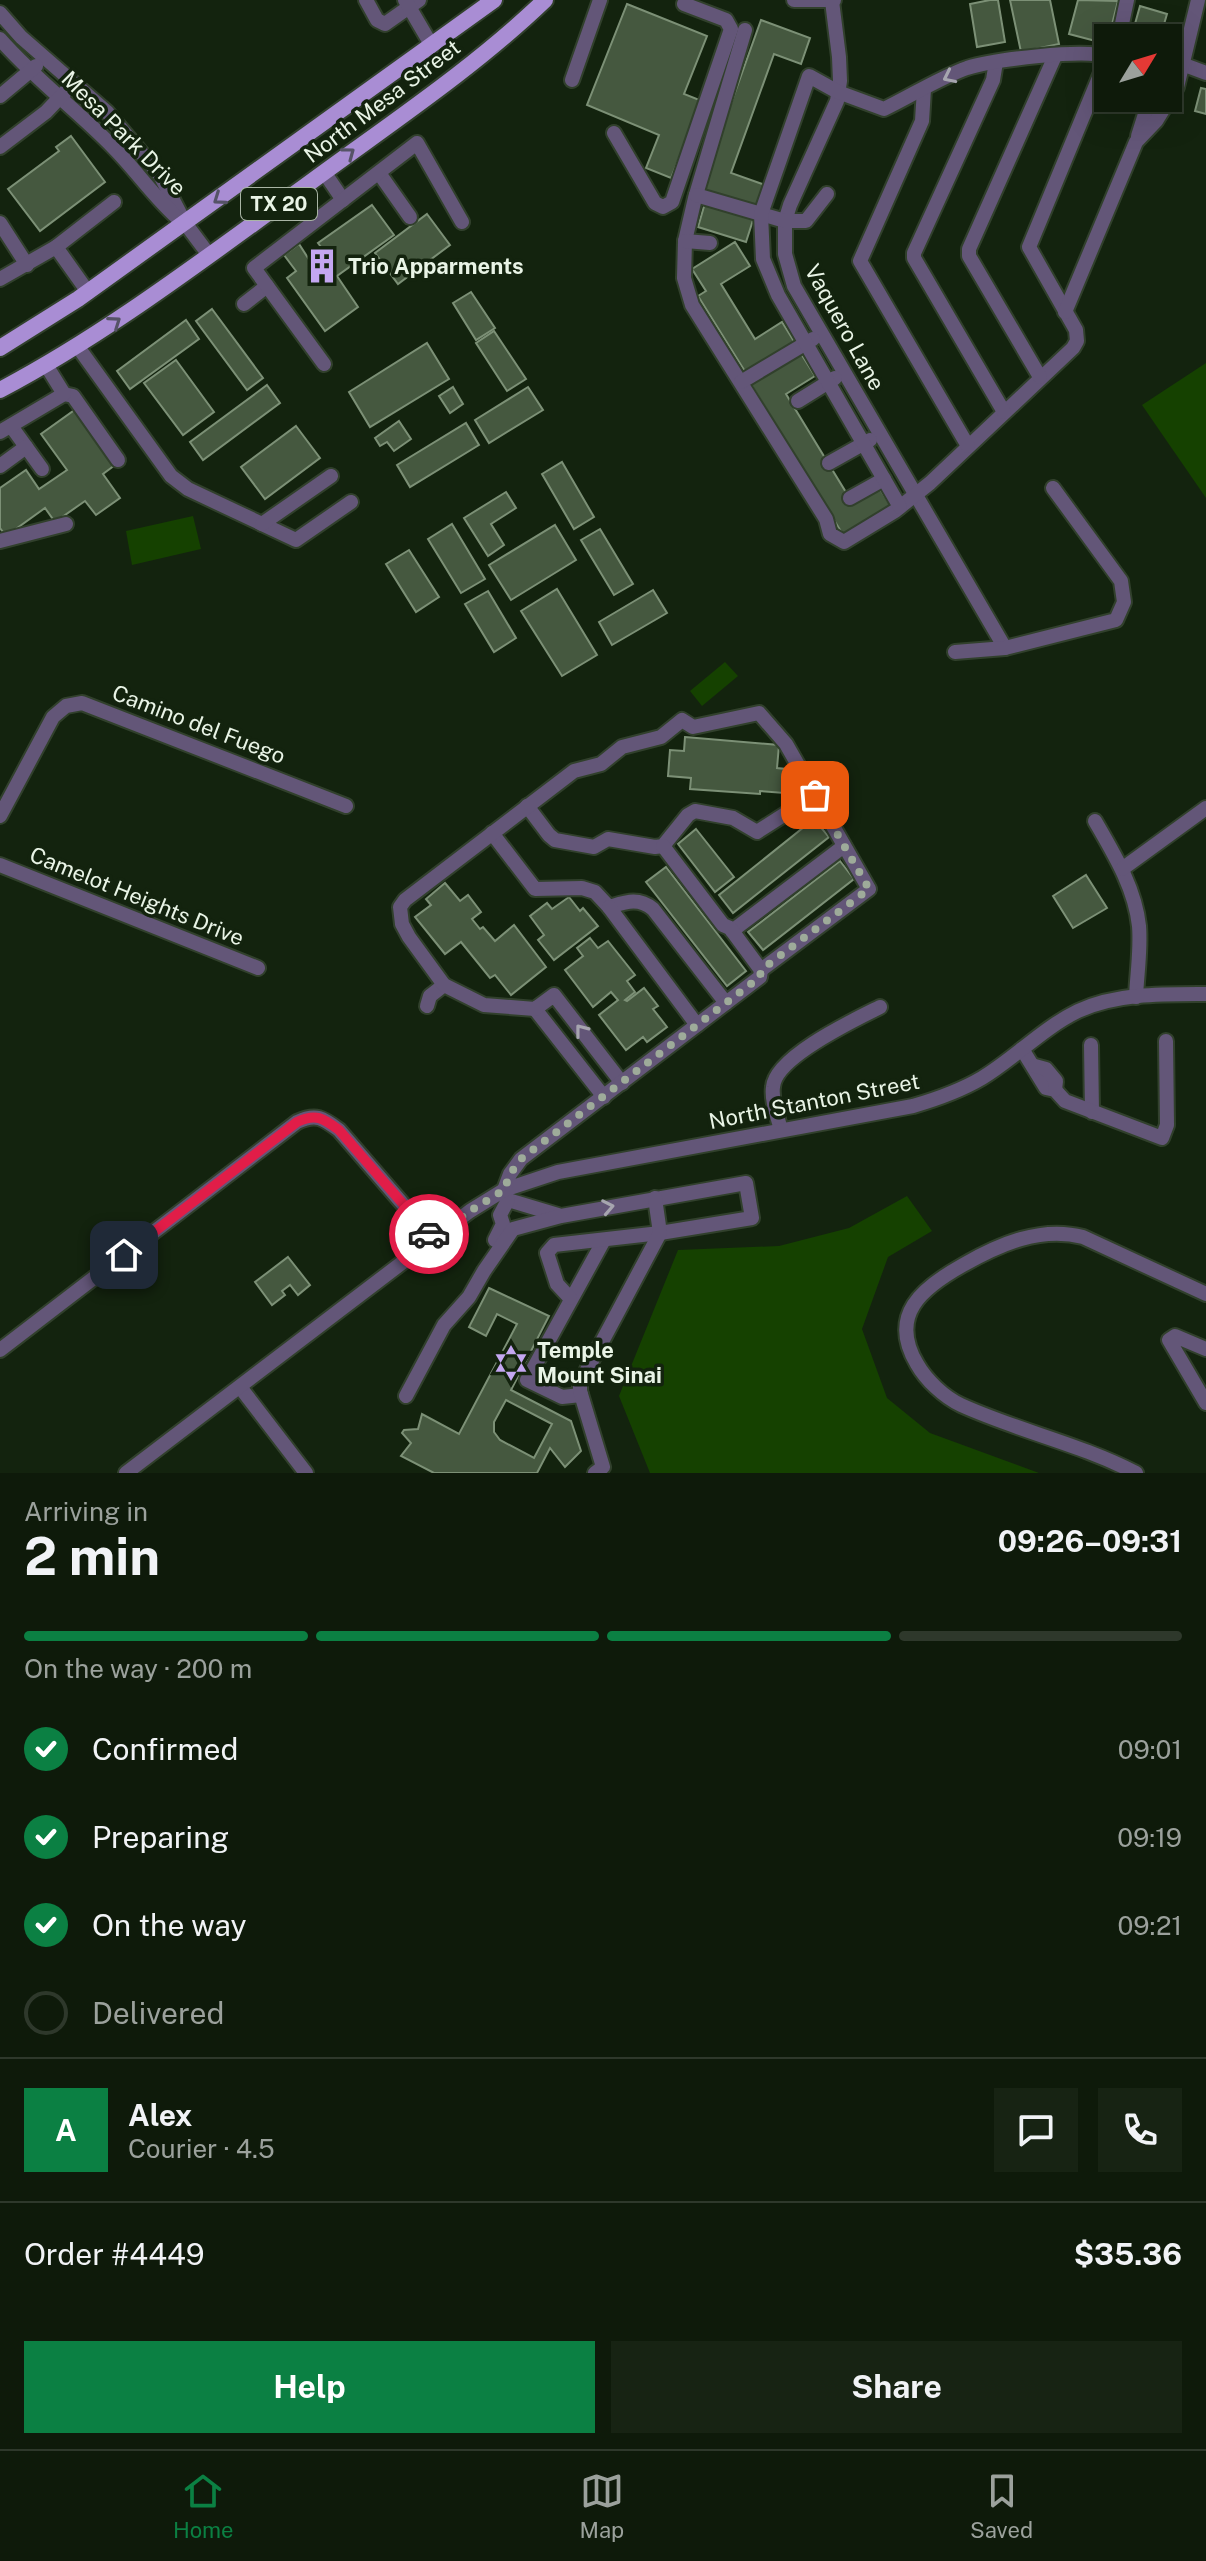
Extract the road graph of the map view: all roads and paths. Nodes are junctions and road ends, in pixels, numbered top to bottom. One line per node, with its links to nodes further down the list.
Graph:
1 (366, 0): 10 (street)
2 (494, 0): 15 (main road, North Mesa Street / TX 20)
3 (545, 0): 36 (main road, North Mesa Street / TX 20, one-way to 3)
4 (600, 0): 24 (street)
5 (794, 0): 6 (street)
6 (833, 0): 28 (street, Vaquero Lane)
7 (1127, 0): 12 (street)
8 (1198, 0): 18 (street)
9 (681, 1): 33 (street)
10 (411, 2): 15 (street)
11 (0, 13): 19 (street, Mesa Park Drive)
12 (1122, 24)
13 (745, 30): 41 (street)
14 (0, 39): 21 (street, Mesa Park Drive)
15 (432, 46): 49 (main road, North Mesa Street / TX 20, one-way to 49)
16 (1094, 54): 17 (street)
17 (1055, 56): 20 (street); 69 (street)
18 (1182, 57)
19 (45, 58): 21 (street); 25 (street, Mesa Park Drive)
20 (996, 62): 26 (street, one-way to 26); 75 (street)
21 (30, 71): 29 (street); 30 (street, Mesa Park Drive)
22 (1206, 73): 23 (street)
23 (1182, 77)
24 (572, 80)
25 (73, 83): 30 (street); 49 (street, Mesa Park Drive)
26 (924, 89): 28 (street); 79 (street)
27 (1094, 90): 61 (street)
28 (838, 92): 38 (street); 39 (street, Vaquero Lane)
29 (0, 96)
30 (60, 97): 35 (street); 49 (street, Mesa Park Drive)
31 (1146, 112): 34 (street)
32 (1160, 112): 34 (street)
33 (614, 133)
34 (1136, 142): 61 (street)
35 (0, 147)
36 (324, 172): 42 (street); 53 (main road, North Mesa Street / TX 20)
37 (379, 173): 42 (street); 45 (street); 47 (street)
38 (776, 177): 39 (street); 44 (street)
39 (797, 188): 46 (street, Vaquero Lane)
40 (827, 194): 46 (street)
41 (696, 195): 44 (street); 50 (street)
42 (343, 200): 56 (street)
43 (114, 202): 52 (street)
44 (761, 214): 46 (street); 59 (street)
45 (410, 217)
46 (785, 221): 57 (street, Vaquero Lane)
47 (462, 222)
48 (0, 223): 54 (street)
49 (185, 223): 53 (street, Mesa Park Drive); 58 (main road, North Mesa Street / TX 20)
50 (685, 241): 51 (street); 70 (street)
51 (710, 243)
52 (56, 247): 54 (street); 58 (street)
53 (209, 255): 64 (main road, North Mesa Street / TX 20, one-way to 53)
54 (27, 265): 55 (street)
55 (0, 279)
56 (267, 286): 60 (street); 66 (street)
57 (794, 286): 59 (street); 62 (street, Vaquero Lane)
58 (88, 292): 65 (main road, North Mesa Street / TX 20)
59 (778, 295): 63 (street)
60 (244, 304)
61 (1065, 312): 69 (street)
62 (821, 334): 63 (street); 68 (street, Vaquero Lane)
63 (806, 343): 70 (street); 71 (street)
64 (78, 347): 67 (main road, North Mesa Street / TX 20); 93 (street)
65 (0, 348)
66 (324, 364)
67 (46, 365): 72 (main road, North Mesa Street / TX 20); 73 (street)
68 (844, 373): 71 (street); 77 (street, Vaquero Lane)
69 (1040, 377): 75 (street)
70 (741, 382): 91 (street)
71 (829, 382): 74 (street); 78 (street)
72 (0, 390)
73 (64, 394): 76 (street); 81 (street)
74 (798, 401)
75 (1004, 412): 79 (street)
76 (6, 429): 80 (street)
77 (880, 434): 78 (street); 88 (street, Vaquero Lane)
78 (864, 443): 82 (street); 86 (street)
79 (968, 446): 88 (street)
80 (26, 447): 83 (street); 84 (street)
81 (118, 460)
82 (829, 463)
83 (0, 466)
84 (42, 469)
85 (331, 476): 93 (street)
86 (884, 479): 89 (street); 91 (street)
87 (1053, 488): 95 (street)
88 (915, 495): 91 (street); 95 (street, Vaquero Lane)
89 (850, 498)
90 (351, 502): 93 (street)
91 (900, 507)
92 (66, 524): 94 (street)
93 (262, 524)
94 (0, 541)
95 (1005, 648): 96 (street)
96 (955, 652)
97 (815, 795): 99 (street); 104 (street); 105 (street)
98 (346, 806): 101 (street, Camino del Fuego)
99 (527, 806): 103 (street); 104 (street)
100 (1206, 808): 107 (street)
101 (0, 816)
102 (1095, 821): 107 (street)
103 (492, 833): 108 (street); 112 (street)
104 (663, 846): 109 (street)
105 (844, 846): 109 (street); 111 (street, North Stanton Street)
106 (0, 865): 110 (street, Camelot Heights Drive)
107 (1122, 869): 114 (street)
108 (609, 907): 115 (street); 119 (street)
109 (732, 931): 111 (street)
110 (258, 968)
111 (761, 970): 115 (street, North Stanton Street)
112 (444, 985): 116 (street); 118 (street)
113 (1206, 994): 114 (street, North Stanton Street)
114 (1136, 997): 122 (street, North Stanton Street)
115 (726, 1003): 119 (street, North Stanton Street)
116 (427, 1006)
117 (880, 1007): 126 (street)
118 (535, 1009): 123 (street, one-way to 118); 124 (street)
119 (697, 1025): 123 (street, North Stanton Street)
120 (1166, 1041): 125 (street)
121 (1091, 1045): 125 (street)
122 (1022, 1049): 125 (street); 126 (street, North Stanton Street)
123 (622, 1083): 124 (street, North Stanton Street)
124 (604, 1097): 127 (street, North Stanton Street)
125 (1092, 1112)
126 (781, 1130): 127 (street, North Stanton Street)
127 (506, 1195): 129 (street); 131 (street, North Stanton Street); 133 (street)
128 (655, 1198): 129 (street, one-way to 128); 130 (street); 130 (street)
129 (561, 1216): 133 (street)
130 (660, 1233): 132 (street); 139 (street)
131 (433, 1239): 137 (street); 138 (street, North Stanton Street)
132 (604, 1240): 135 (street); 135 (street)
133 (484, 1271): 140 (street)
134 (1206, 1294): 145 (street)
135 (570, 1298): 139 (street)
136 (1206, 1349): 141 (street)
137 (0, 1350)
138 (240, 1387): 143 (street, North Stanton Street); 144 (street)
139 (581, 1395): 142 (street)
140 (406, 1396)
141 (1206, 1403)
142 (602, 1471)
143 (126, 1473)
144 (306, 1473)
145 (1136, 1473)

